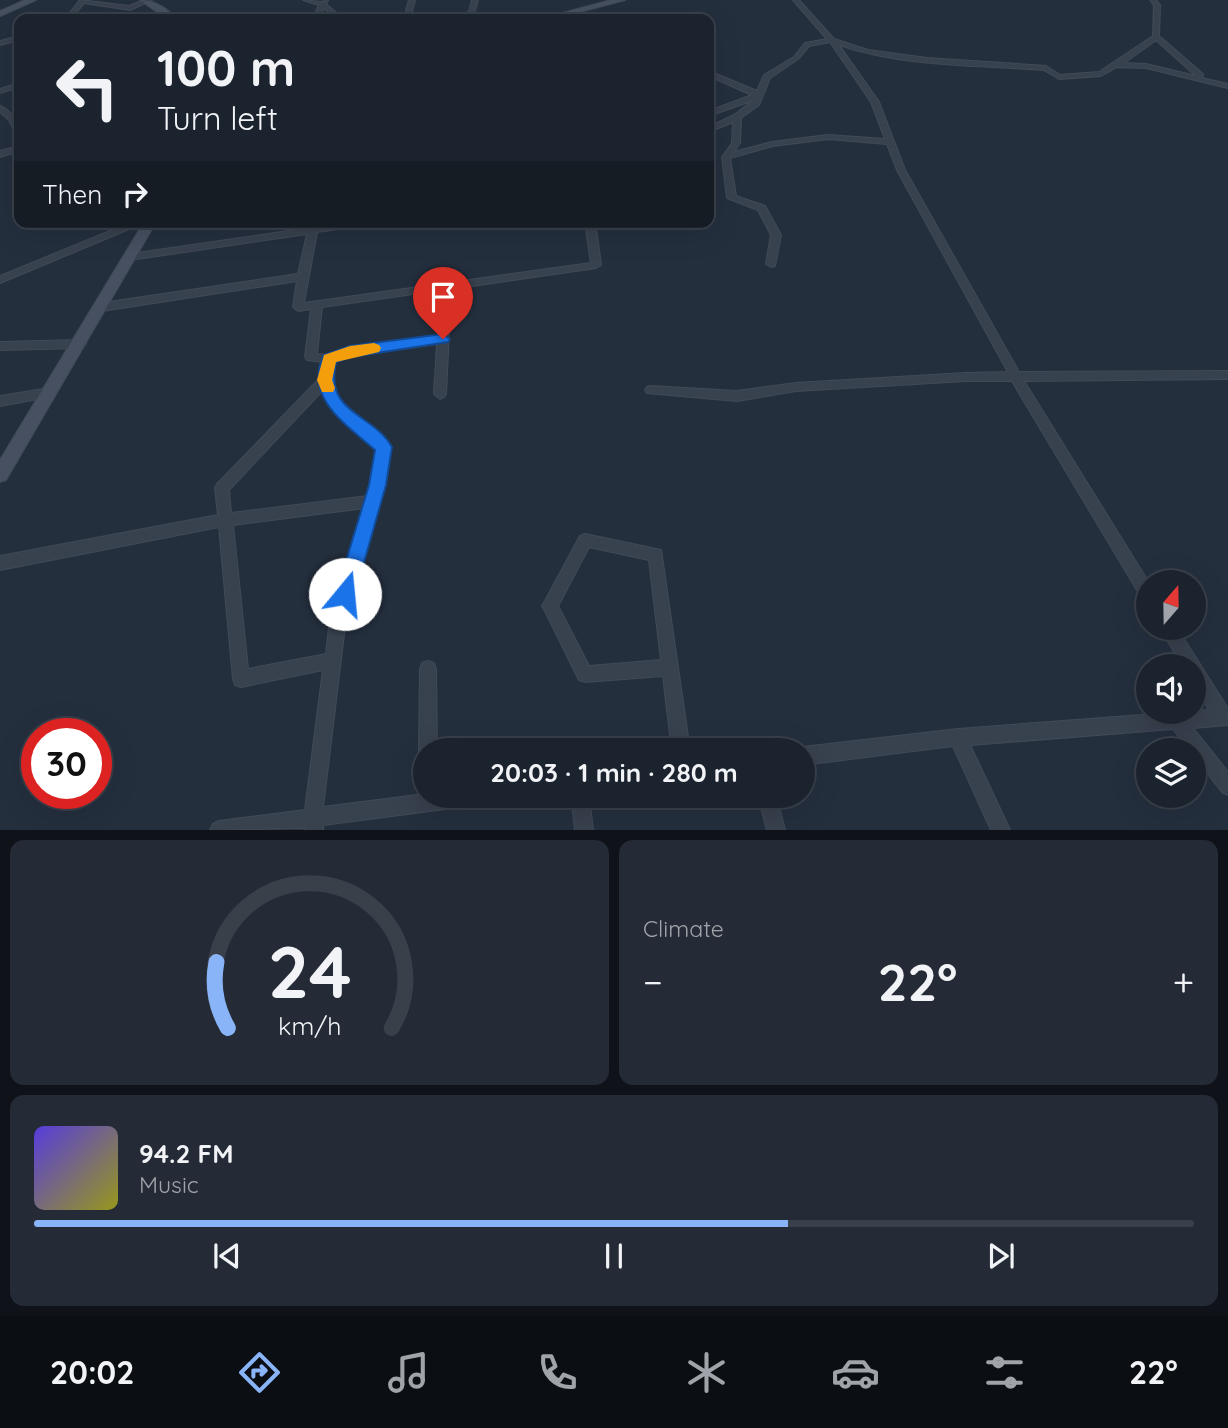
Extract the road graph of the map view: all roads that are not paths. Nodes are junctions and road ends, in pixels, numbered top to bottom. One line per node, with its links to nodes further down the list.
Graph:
1 (32, 0): 10 (street)
2 (146, 0): 11 (street); 12 (street)
3 (306, 0): 8 (street)
4 (475, 0): 13 (street)
5 (621, 0): 9 (street)
6 (796, 0): 16 (street)
7 (1153, 0): 15 (street)
8 (324, 2)
9 (569, 13): 14 (street)
10 (0, 14)
11 (72, 14)
12 (167, 14)
13 (467, 14)
14 (565, 14)
15 (1156, 37): 17 (street); 19 (street)
16 (832, 40): 17 (street); 21 (street); 27 (street)
17 (1116, 65): 19 (street)
18 (714, 75): 21 (street)
19 (1205, 81): 20 (street)
20 (1228, 86)
21 (759, 95): 23 (street); 24 (street)
22 (0, 108): 25 (street)
23 (714, 112)
24 (737, 117): 26 (street); 28 (street)
25 (14, 123)
26 (714, 128)
27 (891, 142): 28 (street); 46 (street)
28 (726, 157): 35 (street)
29 (128, 228): 37 (street)
30 (147, 228): 34 (street)
31 (302, 228): 34 (street)
32 (314, 228): 36 (street)
33 (591, 228): 38 (street)
34 (130, 257): 40 (street)
35 (771, 264)
36 (303, 277): 39 (street); 40 (street)
37 (0, 281)
38 (446, 287): 39 (street); 41 (street)
39 (317, 304): 44 (street)
40 (102, 307): 42 (street)
41 (443, 339): 44 (street); 50 (street)
42 (80, 344): 43 (street); 49 (street)
43 (0, 345)
44 (330, 359): 47 (street)
45 (1228, 376): 46 (street)
46 (1016, 377): 48 (street); 57 (street)
47 (325, 380): 54 (street); 55 (street)
48 (651, 390)
49 (50, 393): 51 (street); 52 (street)
50 (440, 394)
51 (0, 401)
52 (7, 453): 53 (street)
53 (0, 475)
54 (373, 501): 55 (street); 58 (street)
55 (225, 520): 56 (street); 58 (street)
56 (0, 563)
57 (1136, 575)
58 (333, 660): 74 (street)
59 (671, 667): 59 (street); 68 (street)
60 (428, 669): 67 (street)
61 (1206, 688): 62 (street)
62 (1225, 718): 63 (street)
63 (1206, 720)
64 (1148, 724): 66 (street)
65 (1179, 724): 70 (street)
66 (958, 737): 69 (street); 78 (street)
67 (428, 738)
68 (679, 738)
69 (815, 755)
70 (1228, 786)
71 (413, 802): 74 (street)
72 (581, 808): 76 (street)
73 (770, 808): 77 (street)
74 (314, 823): 75 (street)
75 (219, 830)
76 (584, 830)
77 (776, 830)
78 (1001, 830)

